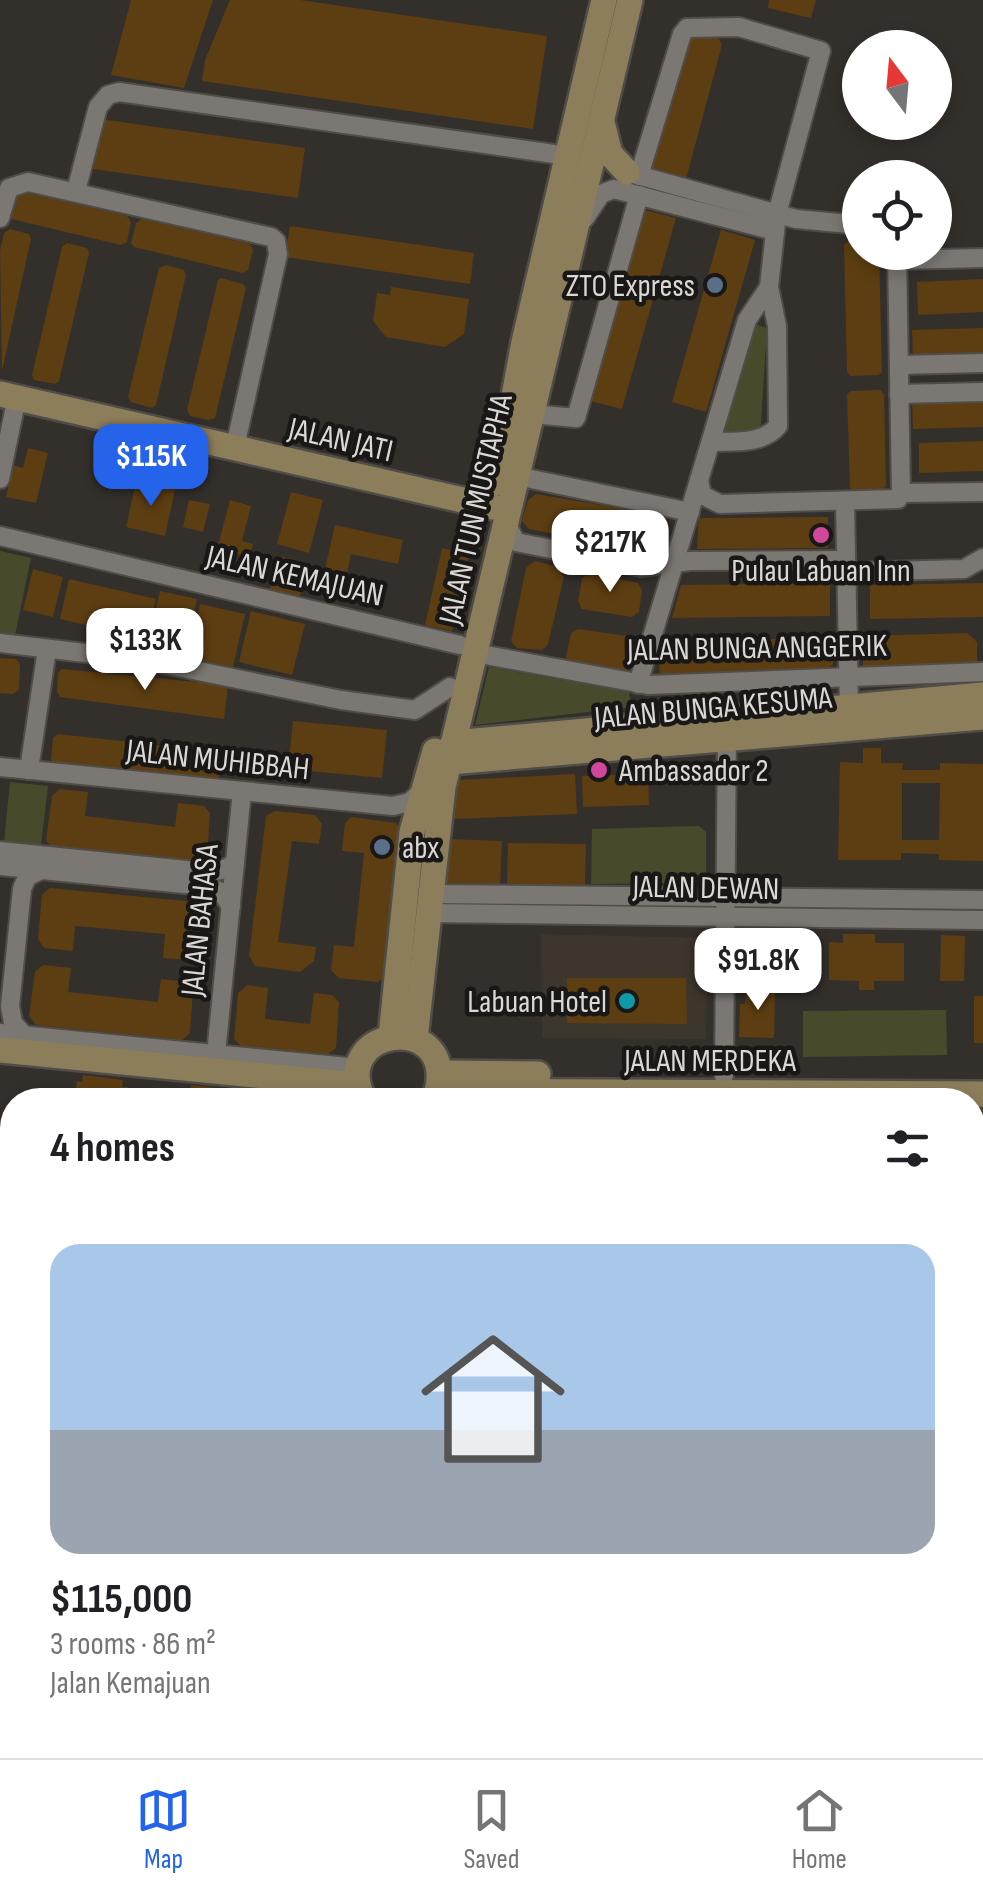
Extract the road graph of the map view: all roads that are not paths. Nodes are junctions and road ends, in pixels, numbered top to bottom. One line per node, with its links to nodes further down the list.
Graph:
1 (604, 0): 4 (main road)
2 (630, 0): 3 (main road, JALAN TUN MUSTAPHA)
3 (604, 112): 4 (main road, JALAN TUN MUSTAPHA); 5 (main road)
4 (579, 161): 5 (street); 6 (street); 10 (main road, JALAN TUN MUSTAPHA); 30 (main road, JALAN TUN MUSTAPHA)
5 (635, 181): 8 (street); 8 (street); 10 (street); 20 (street)
6 (76, 191): 7 (street); 22 (street)
7 (0, 218)
8 (776, 222): 9 (street); 14 (street)
9 (842, 223)
10 (574, 235): 20 (main road, JALAN TUN MUSTAPHA)
11 (952, 257): 12 (street)
12 (983, 258)
13 (897, 270): 16 (street)
14 (769, 287): 21 (street); 21 (street)
15 (983, 363): 16 (street)
16 (899, 365): 18 (street)
17 (983, 392): 18 (street)
18 (900, 394): 27 (street)
19 (8, 396): 22 (main road, JALAN JATI); 24 (street)
20 (532, 414): 23 (main road, JALAN TUN MUSTAPHA)
21 (710, 442): 25 (street)
22 (235, 448): 30 (main road, JALAN JATI)
23 (517, 476): 29 (street); 30 (main road, JALAN TUN MUSTAPHA)
24 (0, 479)
25 (699, 480): 28 (street); 29 (street)
26 (983, 492): 27 (street)
27 (901, 493): 28 (street)
28 (845, 502): 34 (street)
29 (690, 512): 33 (street)
30 (499, 515): 33 (street); 37 (main road, JALAN TUN MUSTAPHA)
31 (0, 536): 37 (street, JALAN KEMAJUAN)
32 (983, 558): 34 (street)
33 (674, 564): 34 (street); 40 (street)
34 (846, 566): 39 (street)
35 (0, 644): 36 (street)
36 (47, 649): 41 (street); 48 (street)
37 (467, 649): 40 (street, JALAN BUNGA ANGGERIK); 41 (main road, JALAN TUN MUSTAPHA); 46 (main road, JALAN TUN MUSTAPHA)
38 (983, 672): 39 (street, JALAN BUNGA ANGGERIK)
39 (848, 678): 40 (street, JALAN BUNGA ANGGERIK); 43 (street)
40 (638, 684)
41 (450, 688): 49 (main road, JALAN TUN MUSTAPHA)
42 (983, 695): 43 (main road, JALAN BUNGA KESUMA)
43 (849, 707): 45 (main road, JALAN BUNGA KESUMA)
44 (983, 718): 45 (main road, JALAN BUNGA KESUMA)
45 (727, 728): 46 (main road, JALAN BUNGA KESUMA); 55 (street)
46 (451, 752): 57 (main road, JALAN TUN MUSTAPHA)
47 (0, 767): 48 (street, JALAN MUHIBBAH)
48 (29, 770): 50 (street, JALAN MUHIBBAH)
49 (424, 789): 50 (street, JALAN MUHIBBAH); 64 (main road, JALAN TUN MUSTAPHA)
50 (242, 791): 52 (street, JALAN BAHASA)
51 (0, 851): 52 (street)
52 (235, 864): 59 (street, JALAN BAHASA)
53 (0, 866): 54 (street)
54 (42, 870): 59 (street); 63 (street)
55 (725, 897): 56 (street, JALAN DEWAN); 58 (street, JALAN DEWAN); 60 (street)
56 (983, 900)
57 (429, 903): 58 (street, JALAN DEWAN); 64 (main road, JALAN TUN MUSTAPHA)
58 (523, 905): 60 (street, JALAN DEWAN)
59 (231, 906): 66 (street, JALAN BAHASA)
60 (725, 917): 61 (street, JALAN DEWAN); 67 (street)
61 (983, 920)
62 (0, 1032): 63 (street)
63 (24, 1035): 66 (street)
64 (403, 1038): 69 (main road); 70 (main road)
65 (0, 1050): 69 (main road)
66 (216, 1054): 69 (street)
67 (724, 1076): 68 (main road, JALAN MERDEKA); 70 (main road, JALAN MERDEKA)
68 (983, 1077)
69 (360, 1084)
70 (436, 1088)

